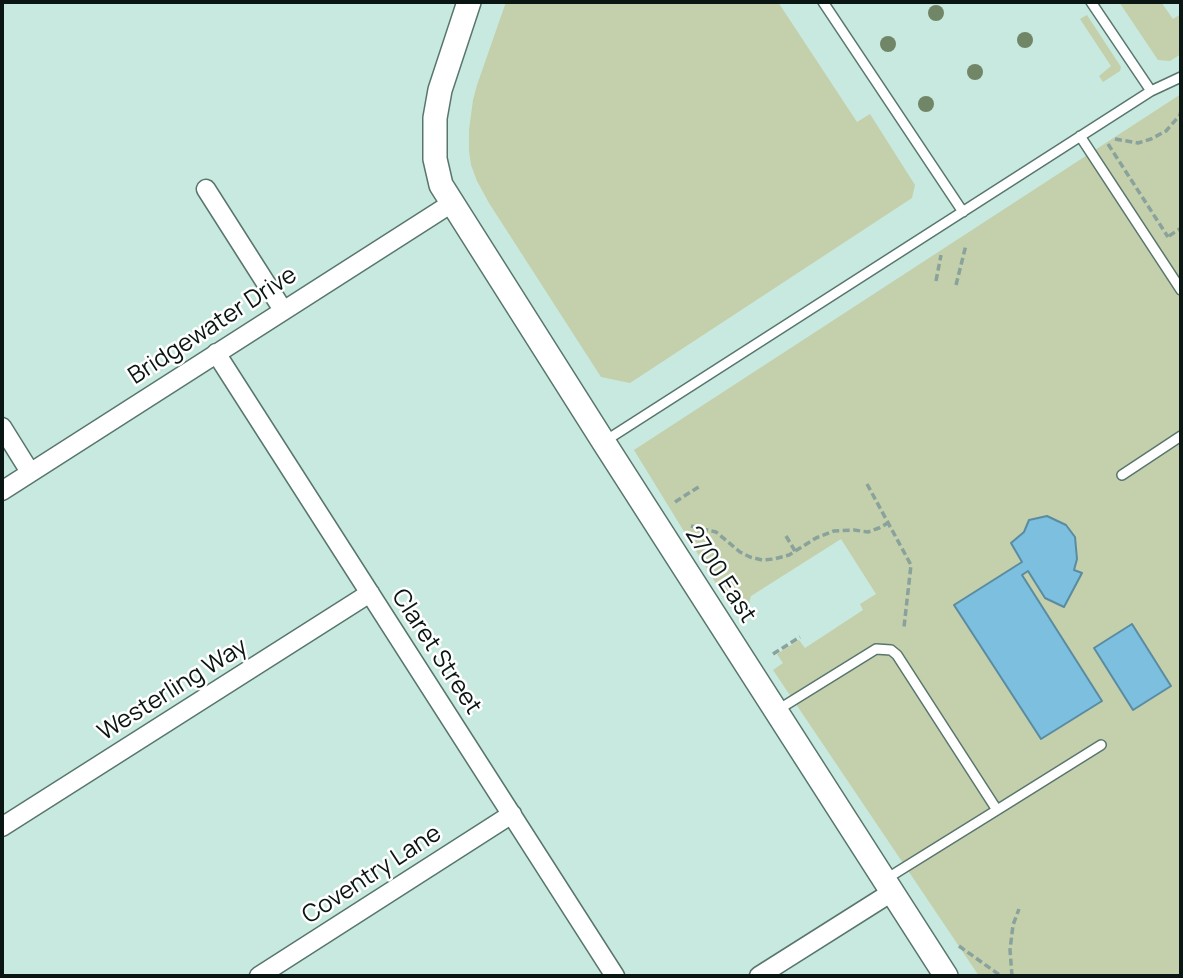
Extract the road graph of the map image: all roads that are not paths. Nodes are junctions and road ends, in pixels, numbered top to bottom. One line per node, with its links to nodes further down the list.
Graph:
1 (469, 2): 8 (street, 2700 East)
2 (823, 2): 9 (lane)
3 (1091, 2): 5 (lane)
4 (1181, 77): 5 (lane)
5 (1151, 91): 6 (lane)
6 (1080, 136): 9 (lane); 10 (lane)
7 (206, 189): 11 (street)
8 (452, 203): 11 (street, Bridgewater Drive); 15 (street, 2700 East)
9 (963, 212): 15 (lane)
10 (1181, 290)
11 (283, 310): 12 (street, Bridgewater Drive)
12 (216, 354): 16 (street, Bridgewater Drive); 19 (street, Claret Street)
13 (2, 427): 16 (street)
14 (1181, 436): 17 (lane)
15 (603, 442): 20 (street, 2700 East)
16 (30, 472): 18 (street, Bridgewater Drive)
17 (1122, 475)
18 (2, 491)
19 (370, 593): 23 (street, Claret Street); 24 (street, Westerling Way)
20 (776, 711): 22 (lane); 25 (street, 2700 East)
21 (1101, 746): 22 (lane)
22 (997, 810): 25 (lane)
23 (512, 814): 26 (street, Coventry Lane); 27 (street, Claret Street)
24 (2, 827)
25 (888, 886): 28 (street); 29 (street, 2700 East)
26 (259, 976)
27 (615, 976)
28 (759, 976)
29 (946, 976)

